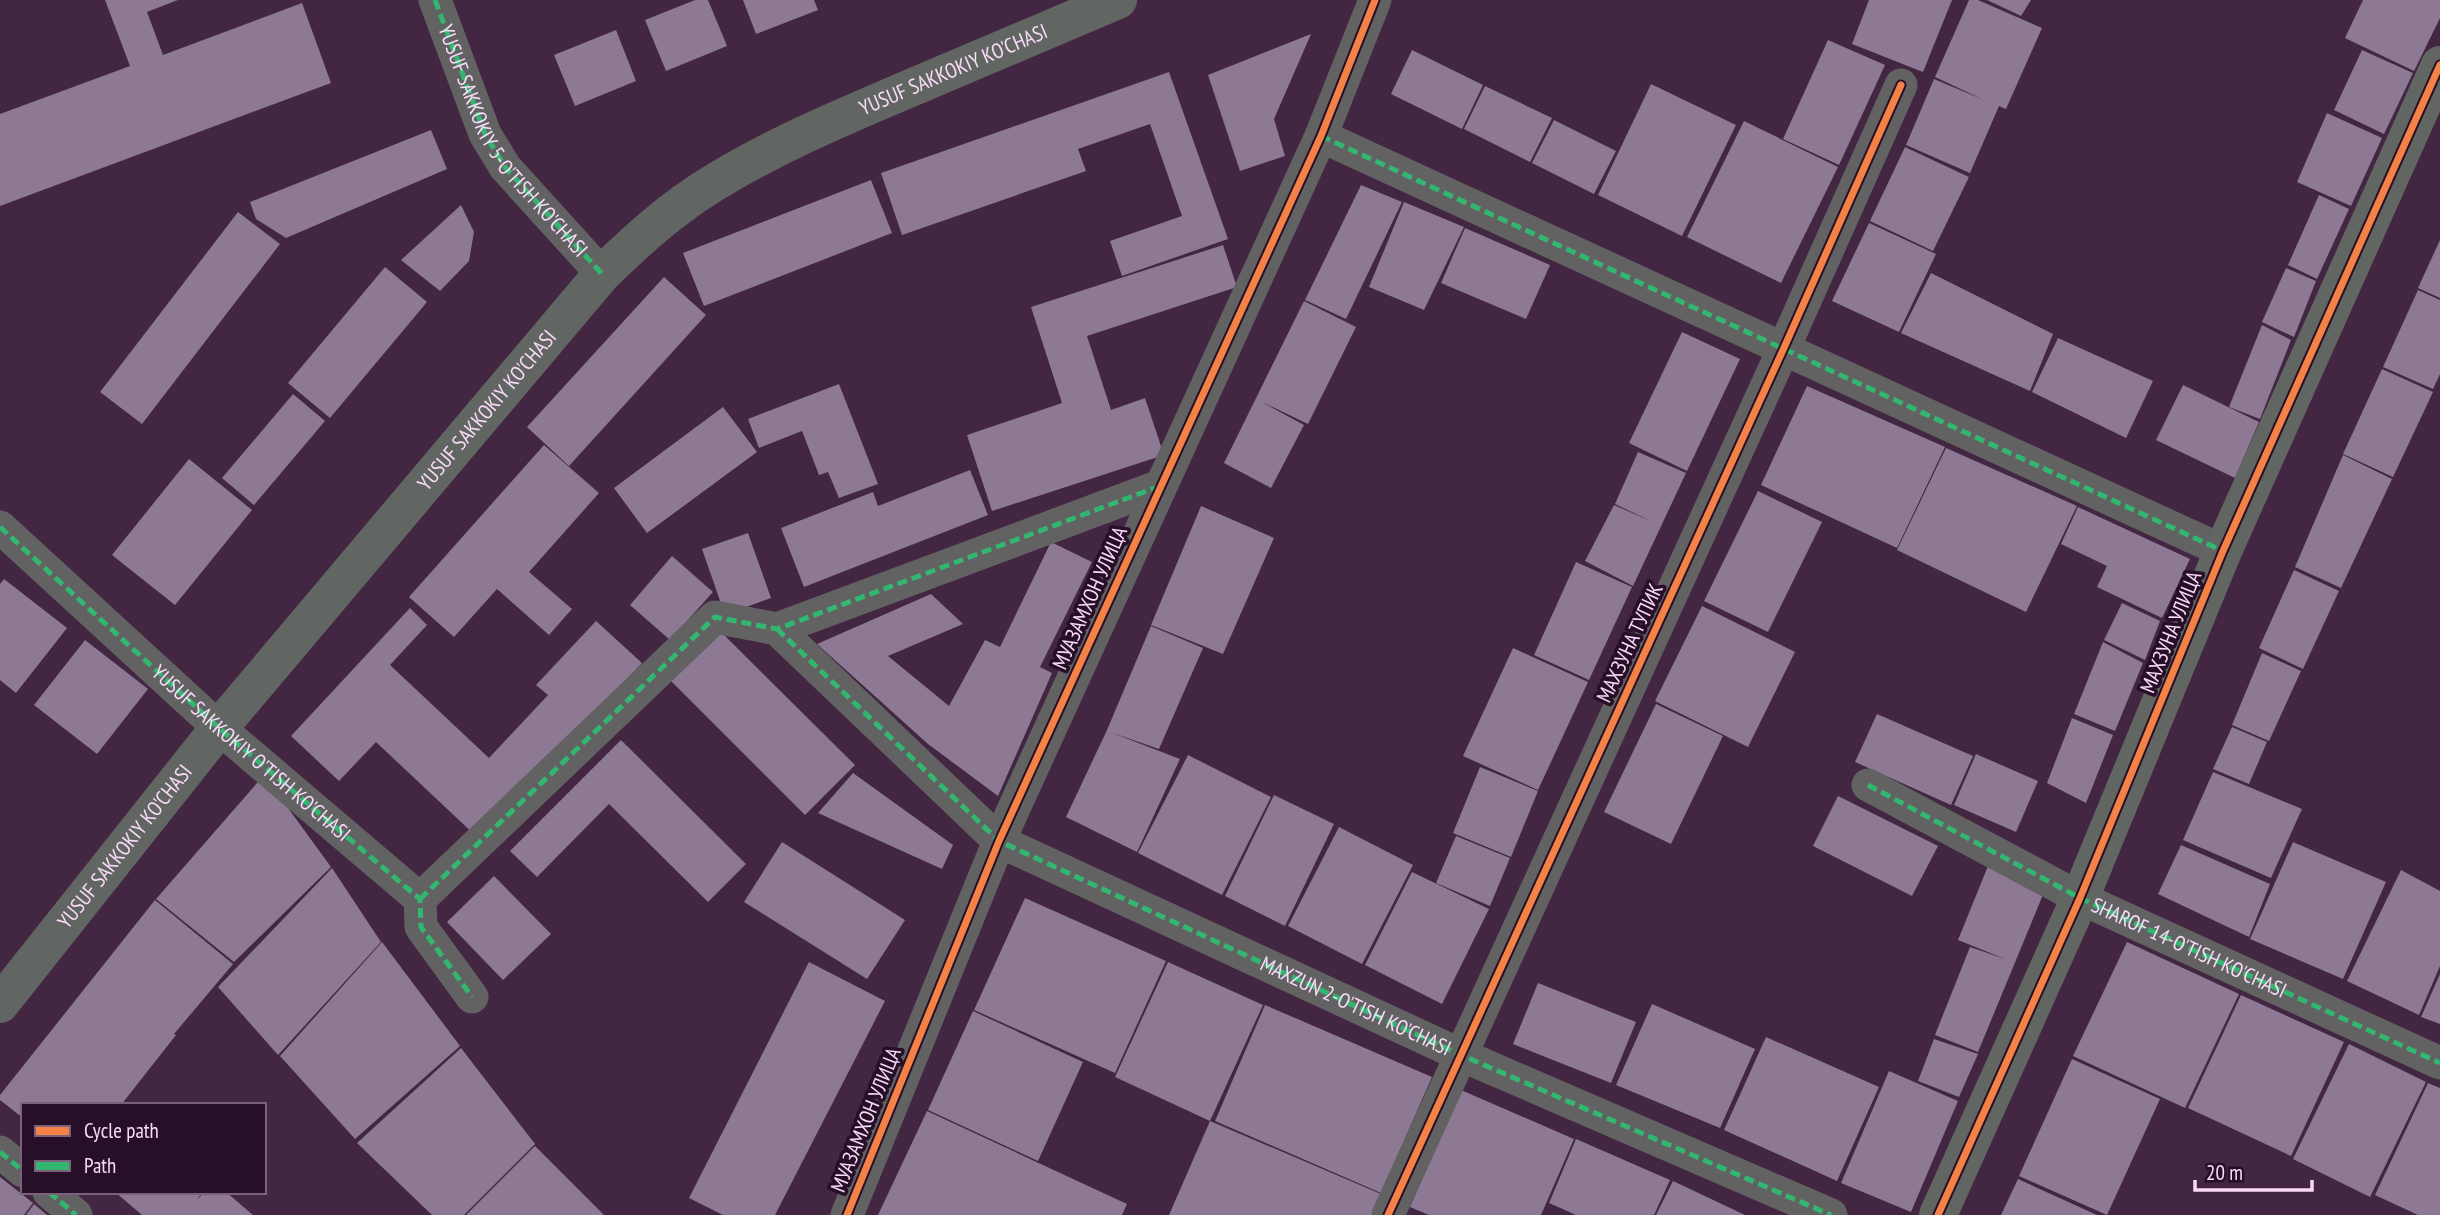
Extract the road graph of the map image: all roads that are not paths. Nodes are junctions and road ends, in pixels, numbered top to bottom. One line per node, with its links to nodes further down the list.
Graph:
1 (435, 0): 7 (street, YUSUF SAKKOKIY 5-O'TISH KO'CHASI)
2 (1118, 0): 7 (main road, YUSUF SAKKOKIY KO'CHASI)
3 (1375, 0): 6 (street, МУАЗАМХОН УЛИЦА)
4 (2440, 65): 11 (main road, МАХЗУНА УЛИЦА)
5 (1901, 86): 8 (street, МАХЗУНА ТУПИК)
6 (1321, 135): 8 (street); 9 (street, МУАЗАМХОН УЛИЦА)
7 (601, 274): 13 (main road, YUSUF SAKKOKIY KO'CHASI)
8 (1783, 350): 11 (street); 20 (street, МАХЗУНА ТУПИК)
9 (1160, 486): 12 (street); 15 (street, МУАЗАМХОН УЛИЦА)
10 (0, 527): 13 (street, YUSUF SAKKOKIY O'TISH KO'CHASI)
11 (2223, 551): 16 (main road, МАХЗУНА УЛИЦА)
12 (777, 629): 15 (street, MAXZUN 2-O'TISH KO'CHASI); 17 (street)
13 (219, 728): 17 (street, YUSUF SAKKOKIY O'TISH KO'CHASI); 19 (main road, YUSUF SAKKOKIY KO'CHASI)
14 (1868, 785): 16 (street, SHAROF 14-O'TISH KO'CHASI)
15 (999, 841): 20 (street, MAXZUN 2-O'TISH KO'CHASI); 26 (street, МУАЗАМХОН УЛИЦА)
16 (2080, 898): 21 (street, SHAROF 14-O'TISH KO'CHASI); 29 (main road, МАХЗУНА УЛИЦА)
17 (420, 899): 18 (street)
18 (472, 998)
19 (0, 1004)
20 (1461, 1055): 27 (street, МАХЗУНА ТУПИК); 28 (street, MAXZUN 2-O'TISH KO'CHASI)
21 (2440, 1063)
22 (0, 1152): 23 (street)
23 (21, 1169)
24 (51, 1194): 25 (street)
25 (76, 1215)
26 (847, 1215)
27 (1388, 1215)
28 (1831, 1215)
29 (1938, 1215)

